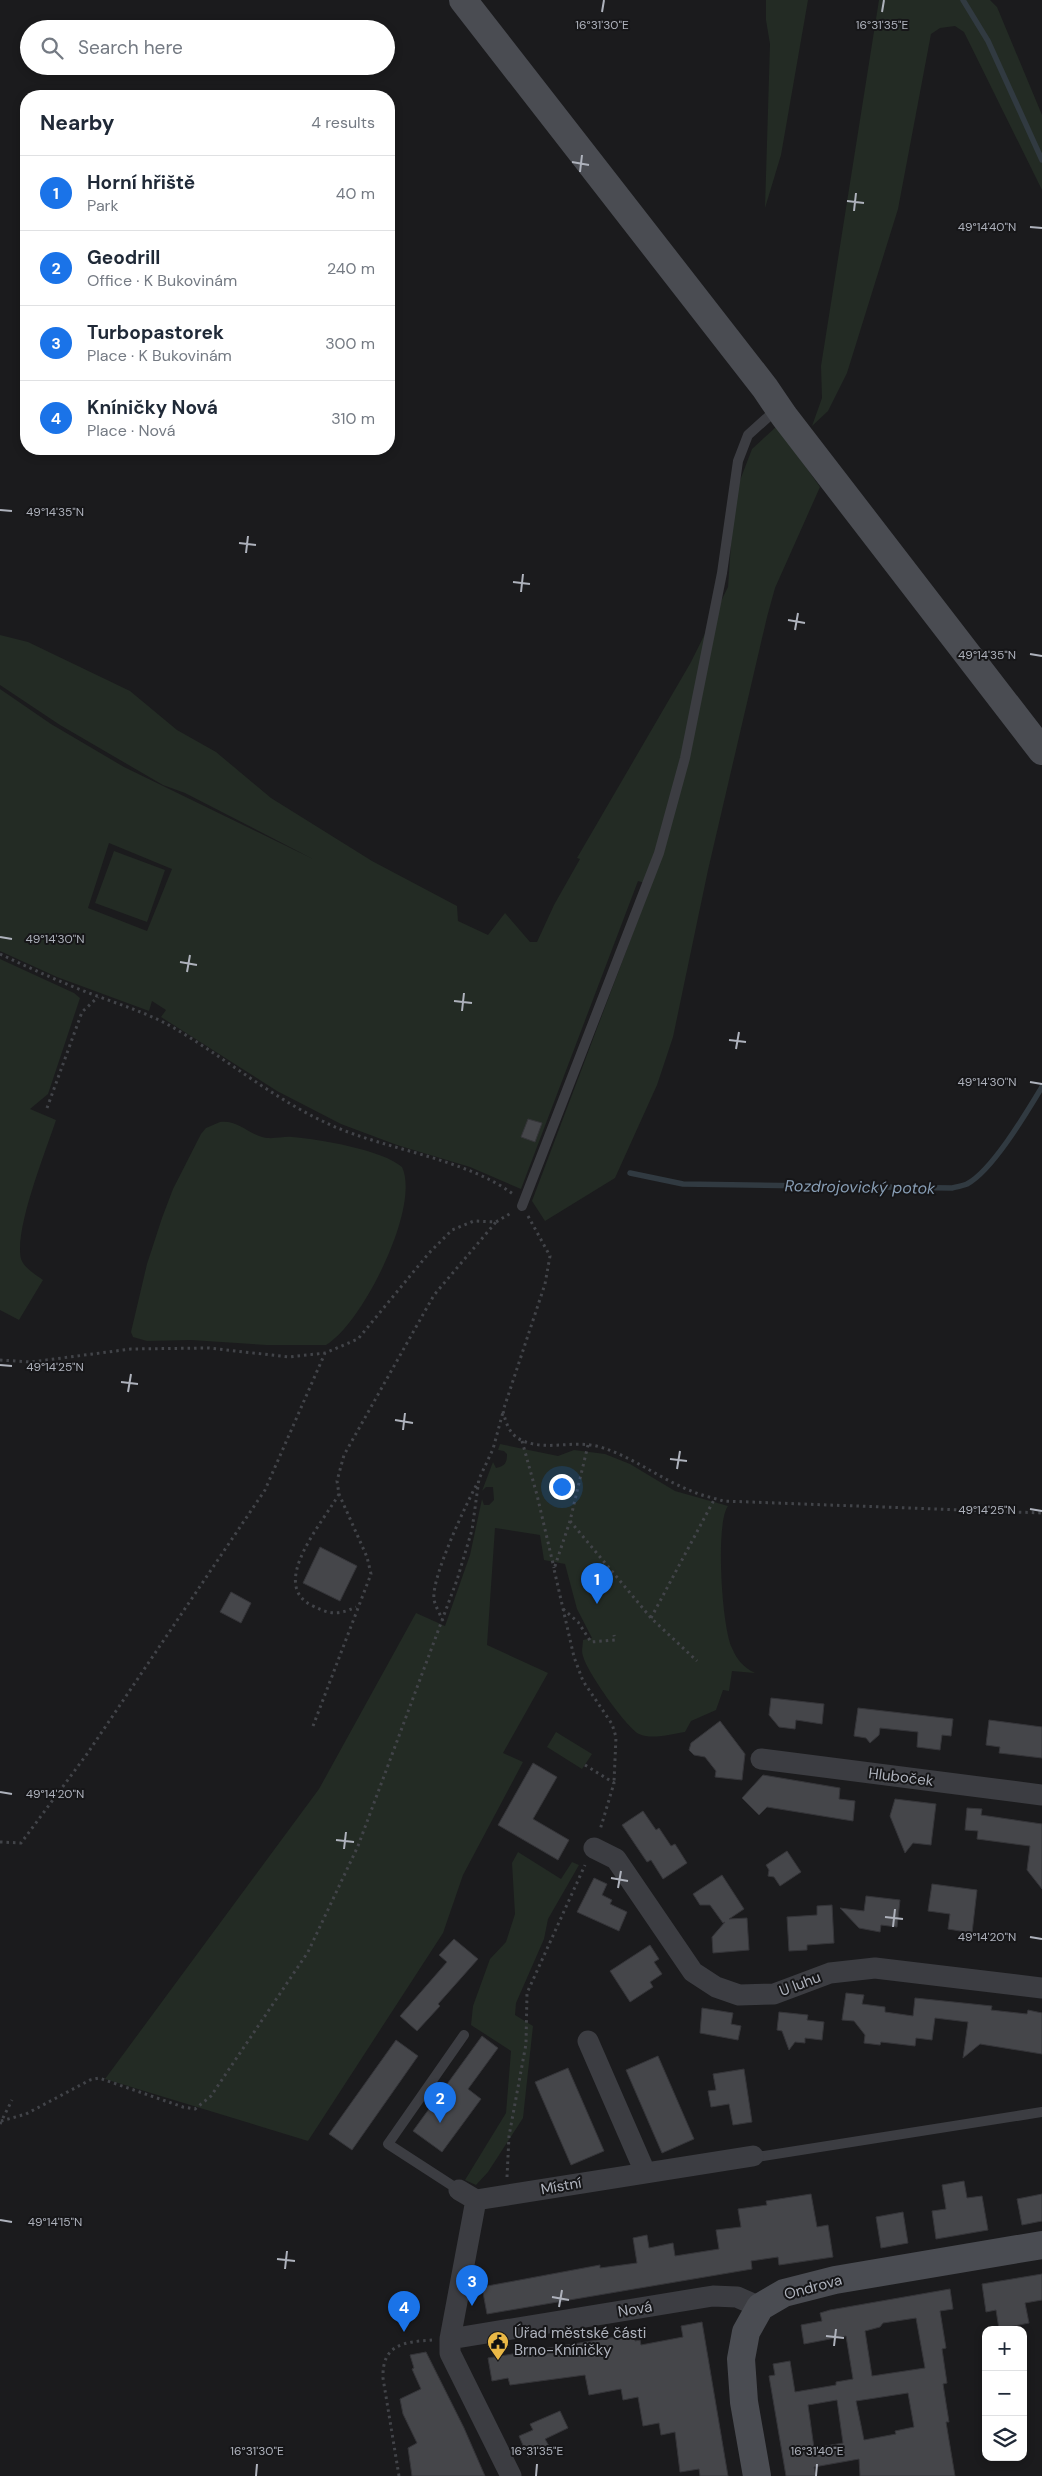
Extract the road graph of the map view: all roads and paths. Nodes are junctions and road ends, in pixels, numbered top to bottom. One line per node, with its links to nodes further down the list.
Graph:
1 (463, 0): 2 (street)
2 (779, 407): 3 (street); 7 (lane)
3 (1042, 751)
4 (0, 954): 5 (path)
5 (98, 997): 6 (path); 7 (path)
6 (47, 1108)
7 (522, 1206): 8 (path); 11 (path)
8 (496, 1222): 9 (path); 15 (path)
9 (325, 1353): 10 (path); 31 (path)
10 (0, 1360)
11 (503, 1411): 12 (path); 14 (path)
12 (522, 1440): 13 (path); 19 (path)
13 (588, 1445): 16 (path); 18 (path)
14 (479, 1479): 23 (path); 23 (path)
15 (339, 1494): 20 (path); 20 (path)
16 (715, 1498): 17 (path); 22 (path)
17 (1042, 1513)
18 (570, 1521): 19 (path); 22 (path)
19 (554, 1569): 21 (path)
20 (357, 1606): 26 (path)
21 (562, 1608): 24 (path); 29 (path)
22 (651, 1618): 25 (path)
23 (443, 1621): 38 (path)
24 (614, 1635)
25 (697, 1661)
26 (313, 1726)
27 (761, 1759): 30 (street, Hluboček)
28 (585, 1765): 29 (path)
29 (614, 1783): 32 (path)
30 (1042, 1795)
31 (0, 1842)
32 (594, 1848): 33 (street, U luhu); 42 (path)
33 (1042, 1988)
34 (464, 2035): 41 (lane)
35 (588, 2041): 40 (street)
36 (12, 2100): 38 (path)
37 (1042, 2112): 39 (lane)
38 (1, 2123)
39 (753, 2156): 40 (street, Místní)
40 (645, 2172): 42 (street, Místní)
41 (468, 2195): 42 (street, Místní); 45 (street)
42 (506, 2196)
43 (1042, 2246): 44 (street, Ondrova)
44 (760, 2307): 45 (street, Nová); 48 (street)
45 (450, 2339): 46 (path); 47 (street)
46 (399, 2476)
47 (511, 2476)
48 (757, 2476)

